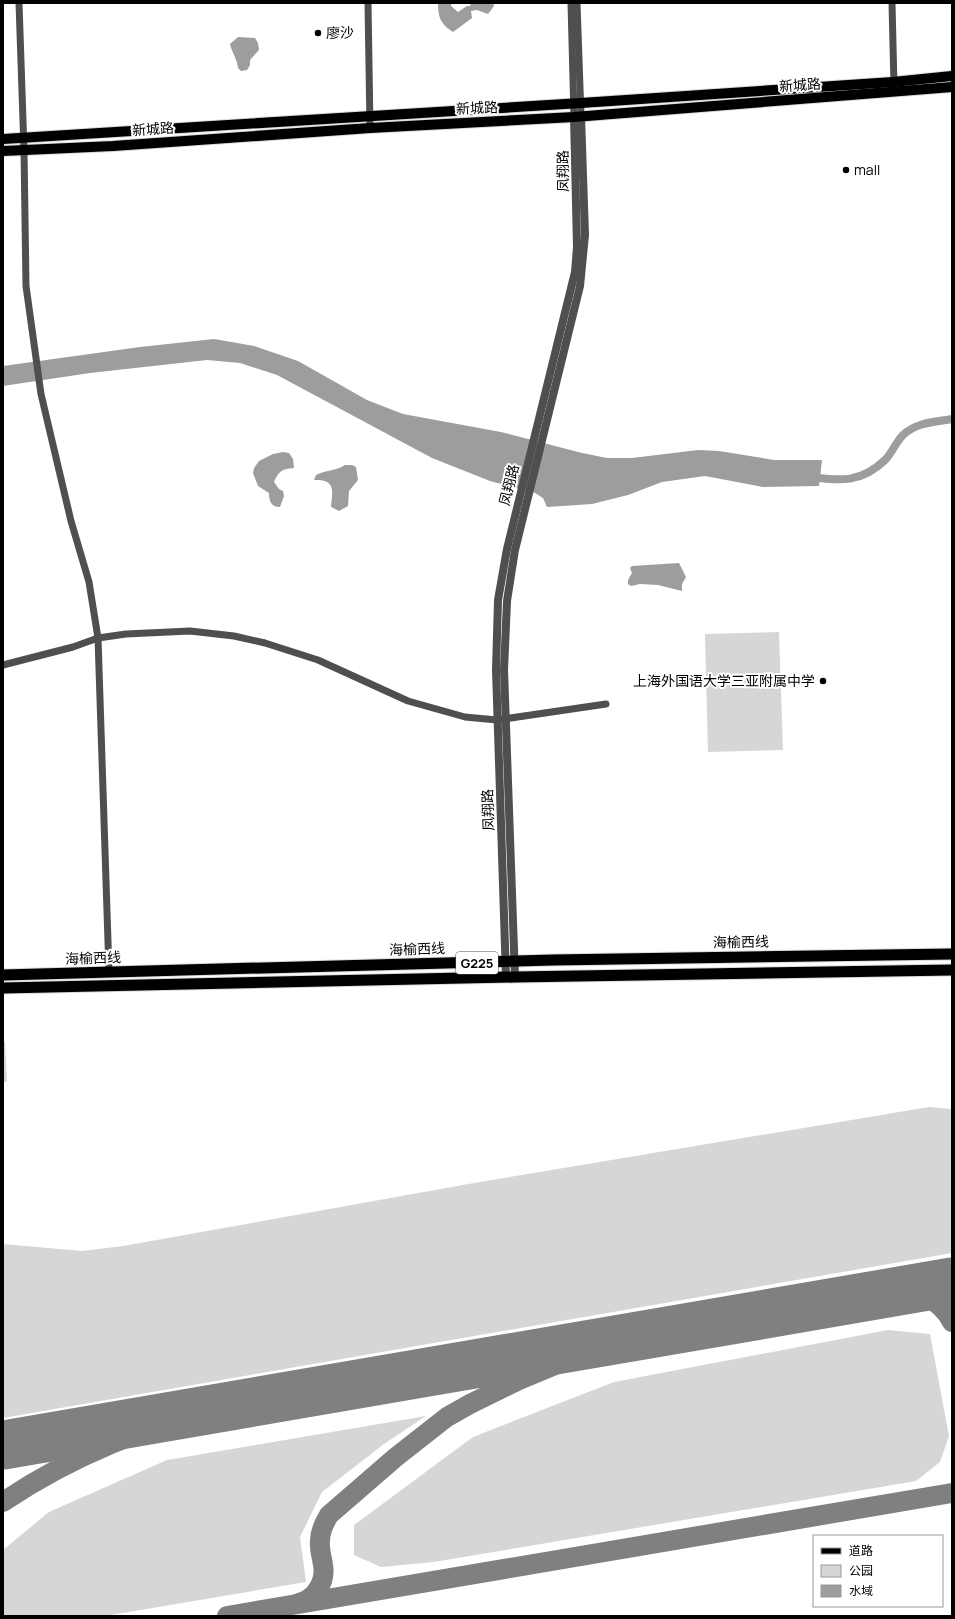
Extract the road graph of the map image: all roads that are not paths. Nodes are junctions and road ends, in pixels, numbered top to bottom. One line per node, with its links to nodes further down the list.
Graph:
1 (19, 3): 13 (street)
2 (368, 3): 10 (street)
3 (571, 3): 9 (street, 凤翔路)
4 (577, 3): 9 (street, 凤翔路)
5 (892, 3): 7 (street)
6 (952, 76): 7 (main road, 新城路)
7 (894, 87): 8 (main road, 新城路); 9 (main road, 新城路); 11 (main road, 新城路)
8 (952, 87)
9 (577, 103): 10 (main road, 新城路); 11 (street, 凤翔路)
10 (370, 115): 12 (street); 13 (main road, 新城路)
11 (577, 116): 12 (main road, 新城路); 20 (street, 凤翔路)
12 (370, 128): 15 (main road, 新城路)
13 (23, 138): 14 (main road, 新城路); 15 (street)
14 (3, 139)
15 (24, 150): 16 (main road, 新城路); 17 (street)
16 (3, 151)
17 (98, 638): 18 (street); 20 (street); 24 (street)
18 (3, 665)
19 (606, 704): 20 (street)
20 (502, 719): 22 (street, 凤翔路)
21 (952, 954): 22 (highway, 海榆西线 / G225)
22 (510, 962): 24 (highway, 海榆西线 / G225); 26 (street, 凤翔路)
23 (952, 970): 26 (highway, 海榆西线 / G225)
24 (109, 972): 25 (highway, 海榆西线 / G225)
25 (3, 975)
26 (511, 977): 27 (highway, 海榆西线 / G225)
27 (3, 988)

